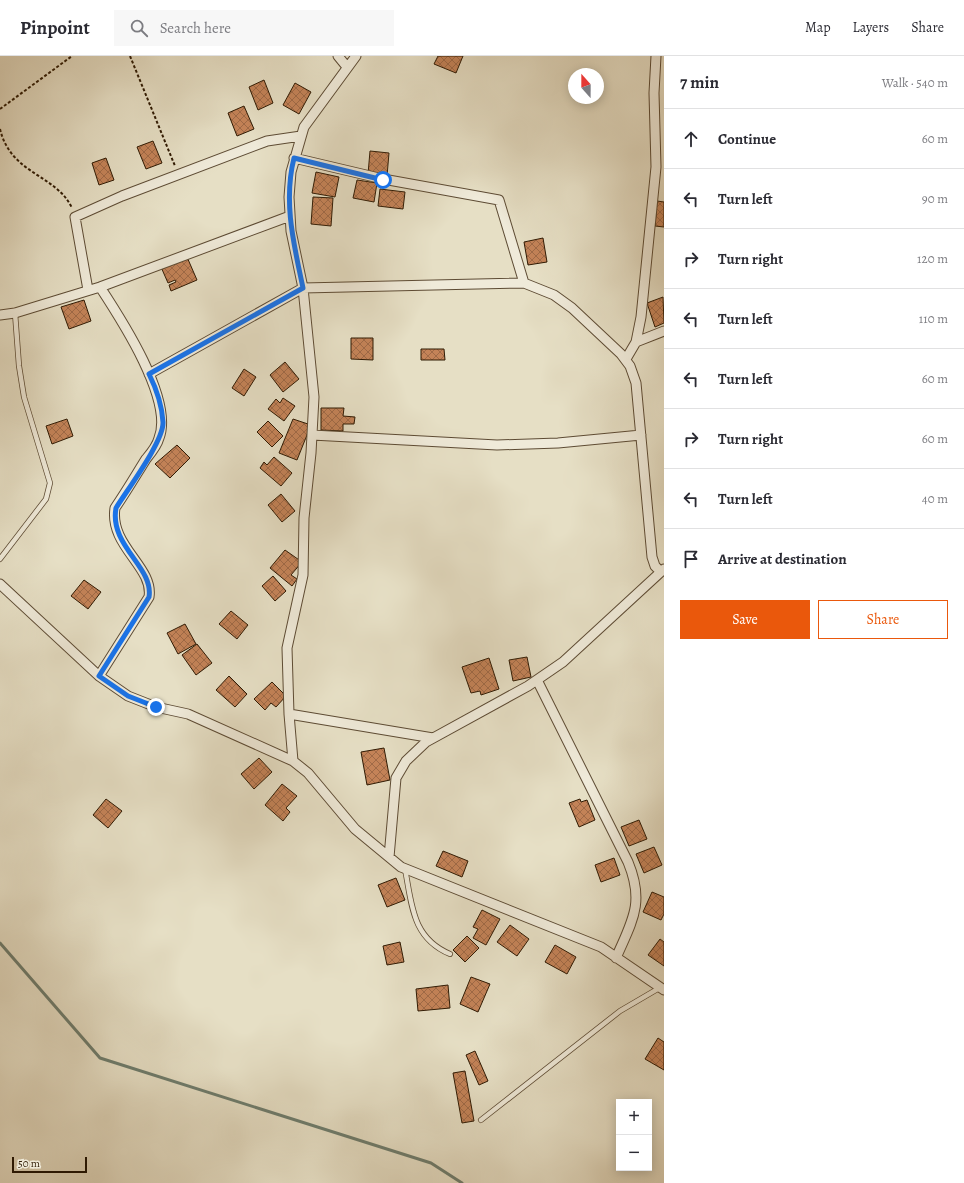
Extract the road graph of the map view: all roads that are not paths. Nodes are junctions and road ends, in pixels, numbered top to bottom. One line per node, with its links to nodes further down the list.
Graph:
1 (338, 56): 4 (street)
2 (356, 56): 4 (street)
3 (656, 56): 15 (street)
4 (347, 67): 5 (street)
5 (301, 136): 6 (street); 11 (street)
6 (294, 158): 7 (street); 8 (street)
7 (290, 216): 9 (street); 10 (street)
8 (524, 283): 10 (street); 16 (street)
9 (100, 286): 11 (street); 17 (street)
10 (303, 288): 17 (street); 18 (street)
11 (88, 290): 12 (street)
12 (16, 313): 13 (street); 20 (lane)
13 (0, 315)
14 (664, 331): 15 (street)
15 (636, 342): 16 (street)
16 (626, 359): 19 (street)
17 (149, 374): 23 (street)
18 (312, 435): 19 (street); 25 (street)
19 (641, 435): 21 (street)
20 (0, 559)
21 (662, 571): 24 (street)
22 (0, 584): 23 (street)
23 (99, 676): 27 (street)
24 (537, 680): 26 (street); 31 (street)
25 (289, 714): 26 (street); 27 (street)
26 (433, 738): 28 (street)
27 (293, 761): 28 (street)
28 (389, 857): 29 (street)
29 (405, 869): 30 (lane); 31 (street)
30 (450, 954)
31 (616, 958): 32 (street)
32 (662, 988): 33 (lane)
33 (481, 1120)

